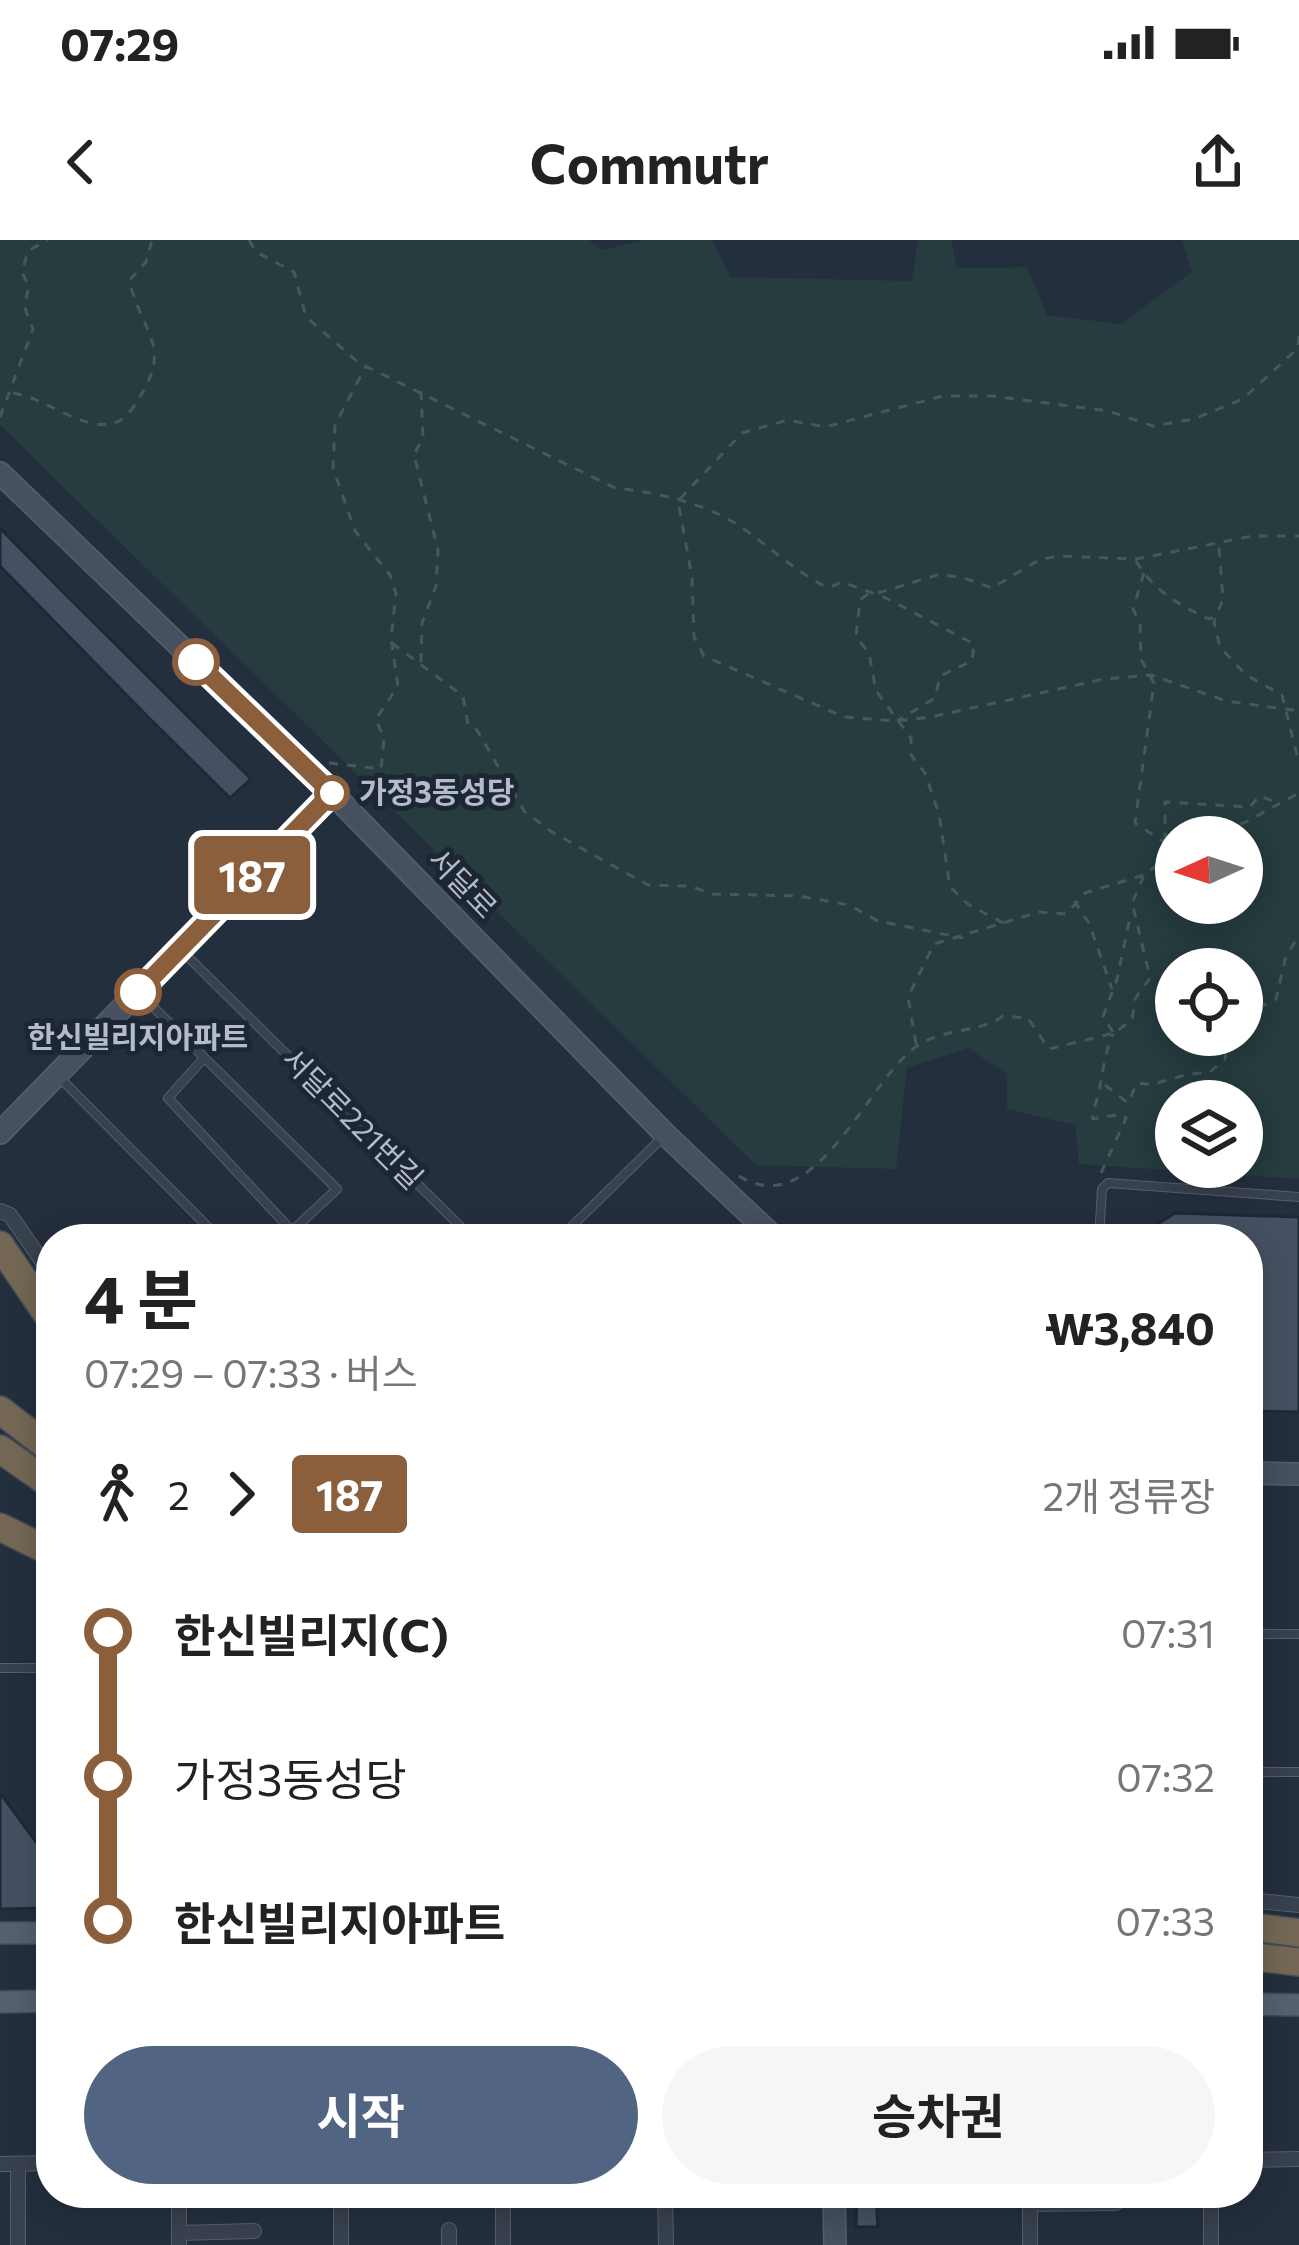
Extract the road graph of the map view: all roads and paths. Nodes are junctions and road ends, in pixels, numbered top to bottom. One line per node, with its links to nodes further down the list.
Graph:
1 (48, 240): 7 (path)
2 (152, 240): 7 (path)
3 (249, 240): 5 (path)
4 (1299, 336): 10 (path)
5 (366, 366): 6 (path); 17 (path)
6 (421, 391): 10 (path); 18 (path)
7 (13, 393): 8 (path)
8 (0, 417)
9 (0, 473): 24 (street, 서달로)
10 (678, 501): 15 (path); 22 (path)
11 (1299, 536): 12 (path)
12 (1219, 546): 13 (path); 16 (path)
13 (1136, 559): 14 (path); 15 (path)
14 (1144, 573): 16 (path); 19 (path)
15 (872, 593): 22 (path); 22 (path)
16 (1216, 616): 20 (path)
17 (392, 643): 18 (path); 24 (path)
18 (421, 663): 36 (path)
19 (1151, 675): 20 (path); 22 (path); 29 (path)
20 (1286, 707): 21 (path); 23 (path)
21 (1299, 711)
22 (897, 721): 34 (path)
23 (1299, 763)
24 (324, 786): 37 (street); 48 (street, 서달로)
25 (1299, 793): 26 (path)
26 (1279, 803): 27 (path); 28 (path)
27 (1165, 816)
28 (1256, 816)
29 (1155, 837)
30 (1155, 868): 31 (path)
31 (1144, 875): 32 (path); 33 (path)
32 (1074, 901): 34 (path); 38 (path)
33 (1132, 902): 38 (path); 41 (path)
34 (1007, 925): 36 (path)
35 (1299, 936): 40 (path)
36 (962, 938): 42 (path)
37 (180, 949): 39 (street); 56 (lane, 서달로221번길)
38 (1113, 990): 41 (path)
39 (138, 992): 44 (lane); 45 (street)
40 (1263, 1006)
41 (1114, 1033): 42 (path); 46 (path)
42 (917, 1046): 49 (path)
43 (1226, 1056): 46 (path)
44 (204, 1058): 54 (lane); 55 (lane)
45 (57, 1075): 47 (street); 53 (lane)
46 (1104, 1084): 50 (path)
47 (0, 1133)
48 (666, 1135): 57 (lane); 58 (street, 서달로)
49 (729, 1171)
50 (1108, 1183): 51 (lane); 59 (lane)
51 (1299, 1197)
52 (0, 1211): 61 (street)
53 (205, 1224)
54 (285, 1224)
55 (300, 1224)
56 (458, 1224)
57 (575, 1224)
58 (760, 1224)
59 (1100, 1224)
60 (0, 1245): 62 (highway)
61 (36, 1252)
62 (36, 1298)
63 (0, 1409): 64 (highway)
64 (36, 1437)
65 (0, 1449): 67 (highway)
66 (1263, 1473): 68 (street)
67 (36, 1474)
68 (1299, 1474)
69 (0, 1527): 70 (highway)
70 (36, 1545)
71 (1263, 1634): 72 (lane)
72 (1299, 1634)
73 (0, 1668): 74 (lane)
74 (36, 1669)
75 (1263, 1772): 76 (lane)
76 (1299, 1772)
77 (1263, 1901): 78 (street)
78 (1299, 1905)
79 (1263, 1928): 82 (highway)
80 (0, 1933): 81 (main road)
81 (36, 1933)
82 (1299, 1933)
83 (1263, 1958): 84 (highway)
84 (1299, 1962)
85 (36, 2001): 86 (main road)
86 (0, 2002)
87 (1263, 2004): 88 (main road)
88 (1299, 2005)
89 (1299, 2159): 90 (street)
90 (1263, 2160)
91 (0, 2164): 92 (street)
92 (18, 2164): 93 (street); 103 (street)
93 (36, 2164)
94 (179, 2208): 102 (street)
95 (341, 2208): 104 (street)
96 (502, 2208): 105 (street)
97 (665, 2208): 106 (street)
98 (835, 2208): 107 (street)
99 (1030, 2208): 108 (street)
100 (1210, 2208): 109 (street)
101 (254, 2231): 102 (street)
102 (179, 2239)
103 (18, 2245)
104 (341, 2245)
105 (503, 2245)
106 (666, 2245)
107 (836, 2245)
108 (1030, 2245)
109 (1211, 2245)

